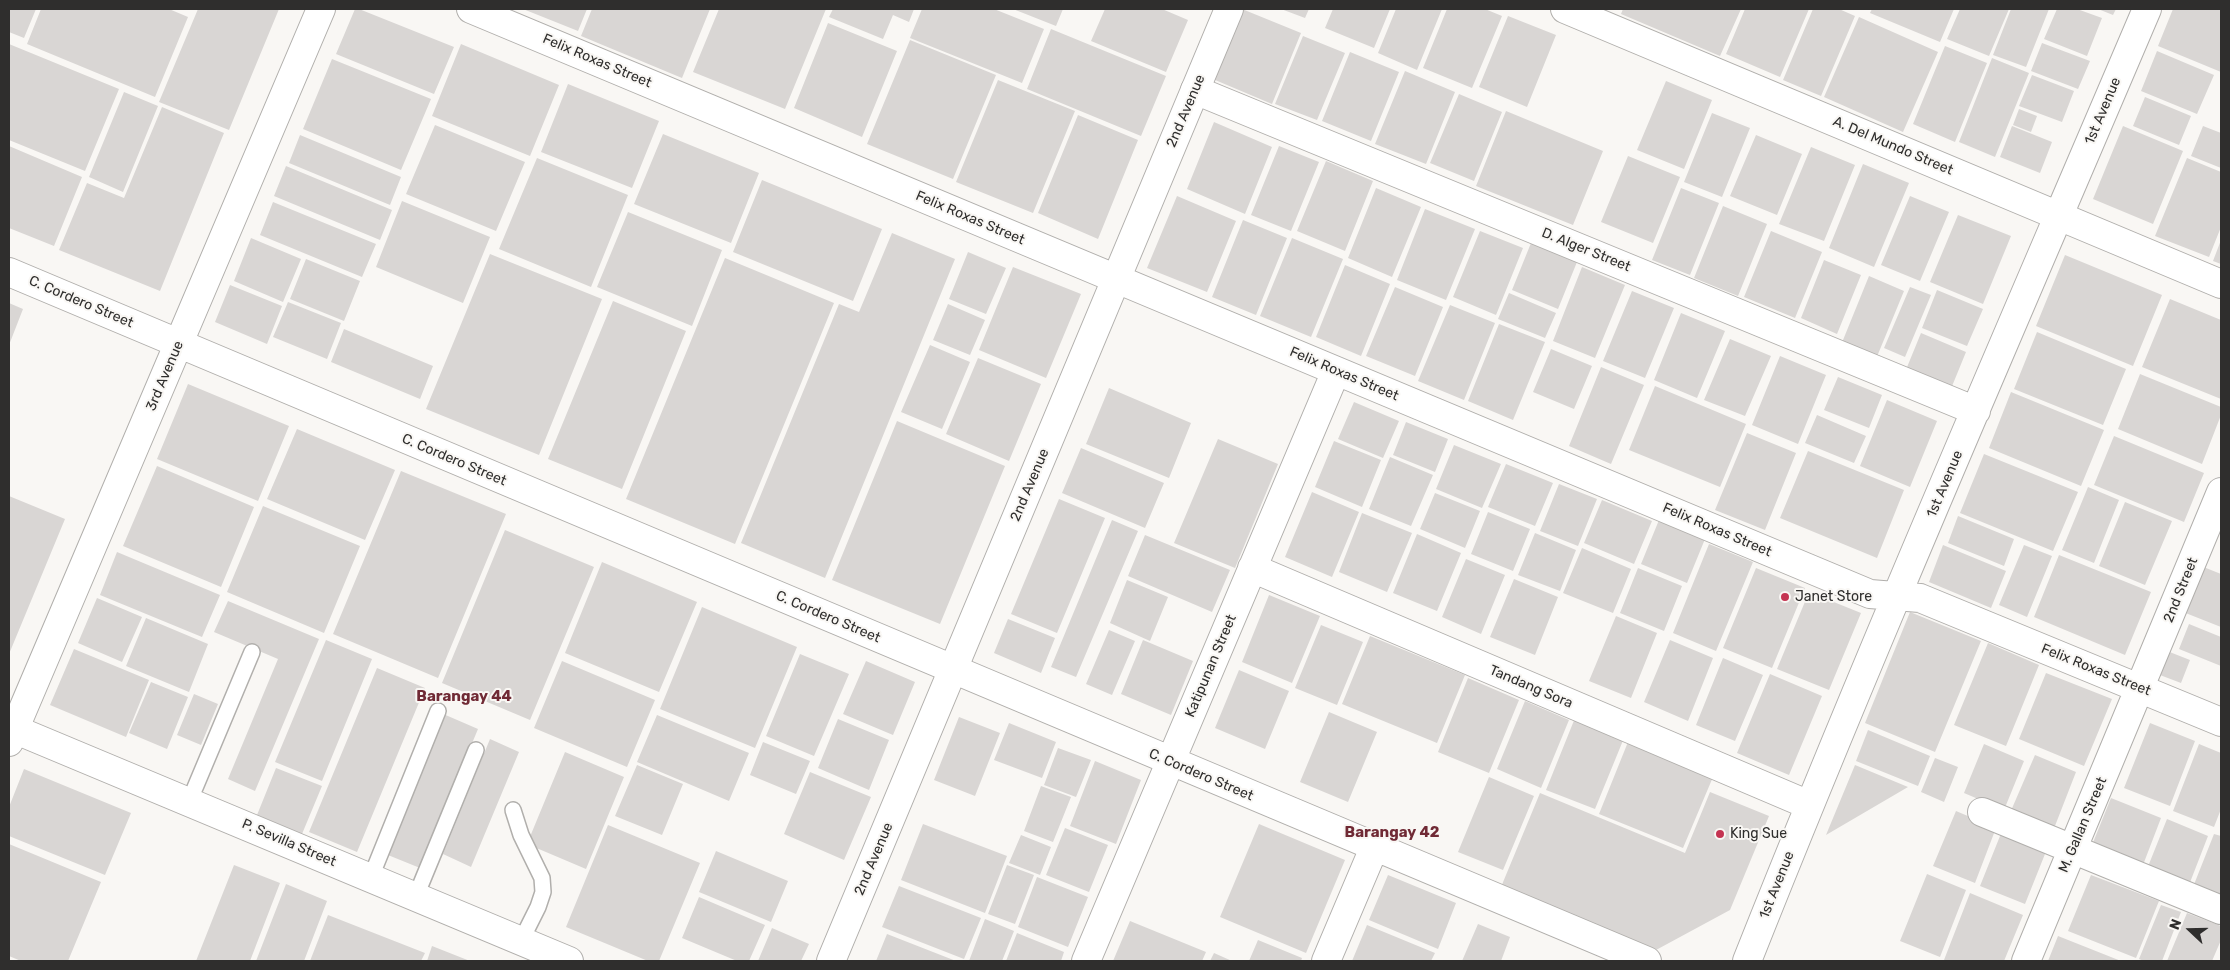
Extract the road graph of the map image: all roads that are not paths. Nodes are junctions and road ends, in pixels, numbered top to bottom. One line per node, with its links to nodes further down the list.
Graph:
1 (321, 9): 11 (street, 3rd Avenue)
2 (471, 9): 9 (street, Felix Roxas Street)
3 (1229, 9): 6 (street, 2nd Avenue)
4 (1565, 9): 7 (street, A. Del Mundo Street)
5 (2147, 9): 7 (street, 1st Avenue)
6 (1195, 90): 9 (street, 2nd Avenue); 13 (street, D. Alger Street)
7 (2059, 216): 10 (street, A. Del Mundo Street); 13 (street, 1st Avenue)
8 (9, 272): 11 (street, C. Cordero Street)
9 (1116, 279): 12 (street, Felix Roxas Street); 18 (street, 2nd Avenue)
10 (2221, 284)
11 (179, 344): 18 (street, C. Cordero Street); 22 (street, 3rd Avenue)
12 (1336, 371): 15 (street, Katipunan Street); 16 (street, Felix Roxas Street)
13 (1976, 410): 16 (street, 1st Avenue)
14 (2221, 492): 19 (street, 2nd Street)
15 (1252, 568): 24 (street, Katipunan Street); 26 (street, Tandang Sora)
16 (1896, 597): 19 (street, Felix Roxas Street); 26 (street, 1st Avenue)
17 (252, 652): 25 (lane)
18 (953, 670): 24 (street, C. Cordero Street); 36 (street, 2nd Avenue)
19 (2140, 688): 21 (street, Felix Roxas Street); 30 (street, M. Gallan Street)
20 (438, 711): 31 (lane)
21 (2221, 722)
22 (11, 733): 25 (street, P. Sevilla Street)
23 (476, 750): 32 (lane)
24 (1170, 762): 29 (street, C. Cordero Street); 37 (street, Katipunan Street)
25 (189, 802): 31 (street, P. Sevilla Street)
26 (1809, 805): 40 (street, 1st Avenue)
27 (513, 810): 34 (lane)
28 (1982, 812): 30 (street)
29 (1374, 848): 38 (street); 39 (street, C. Cordero Street)
30 (2073, 849): 33 (street); 41 (street, M. Gallan Street)
31 (371, 877): 32 (street, P. Sevilla Street)
32 (416, 896): 34 (street, P. Sevilla Street)
33 (2221, 910)
34 (521, 941): 35 (street, P. Sevilla Street)
35 (569, 961)
36 (831, 961)
37 (1086, 961)
38 (1326, 961)
39 (1647, 961)
40 (1747, 961)
41 (2026, 961)

